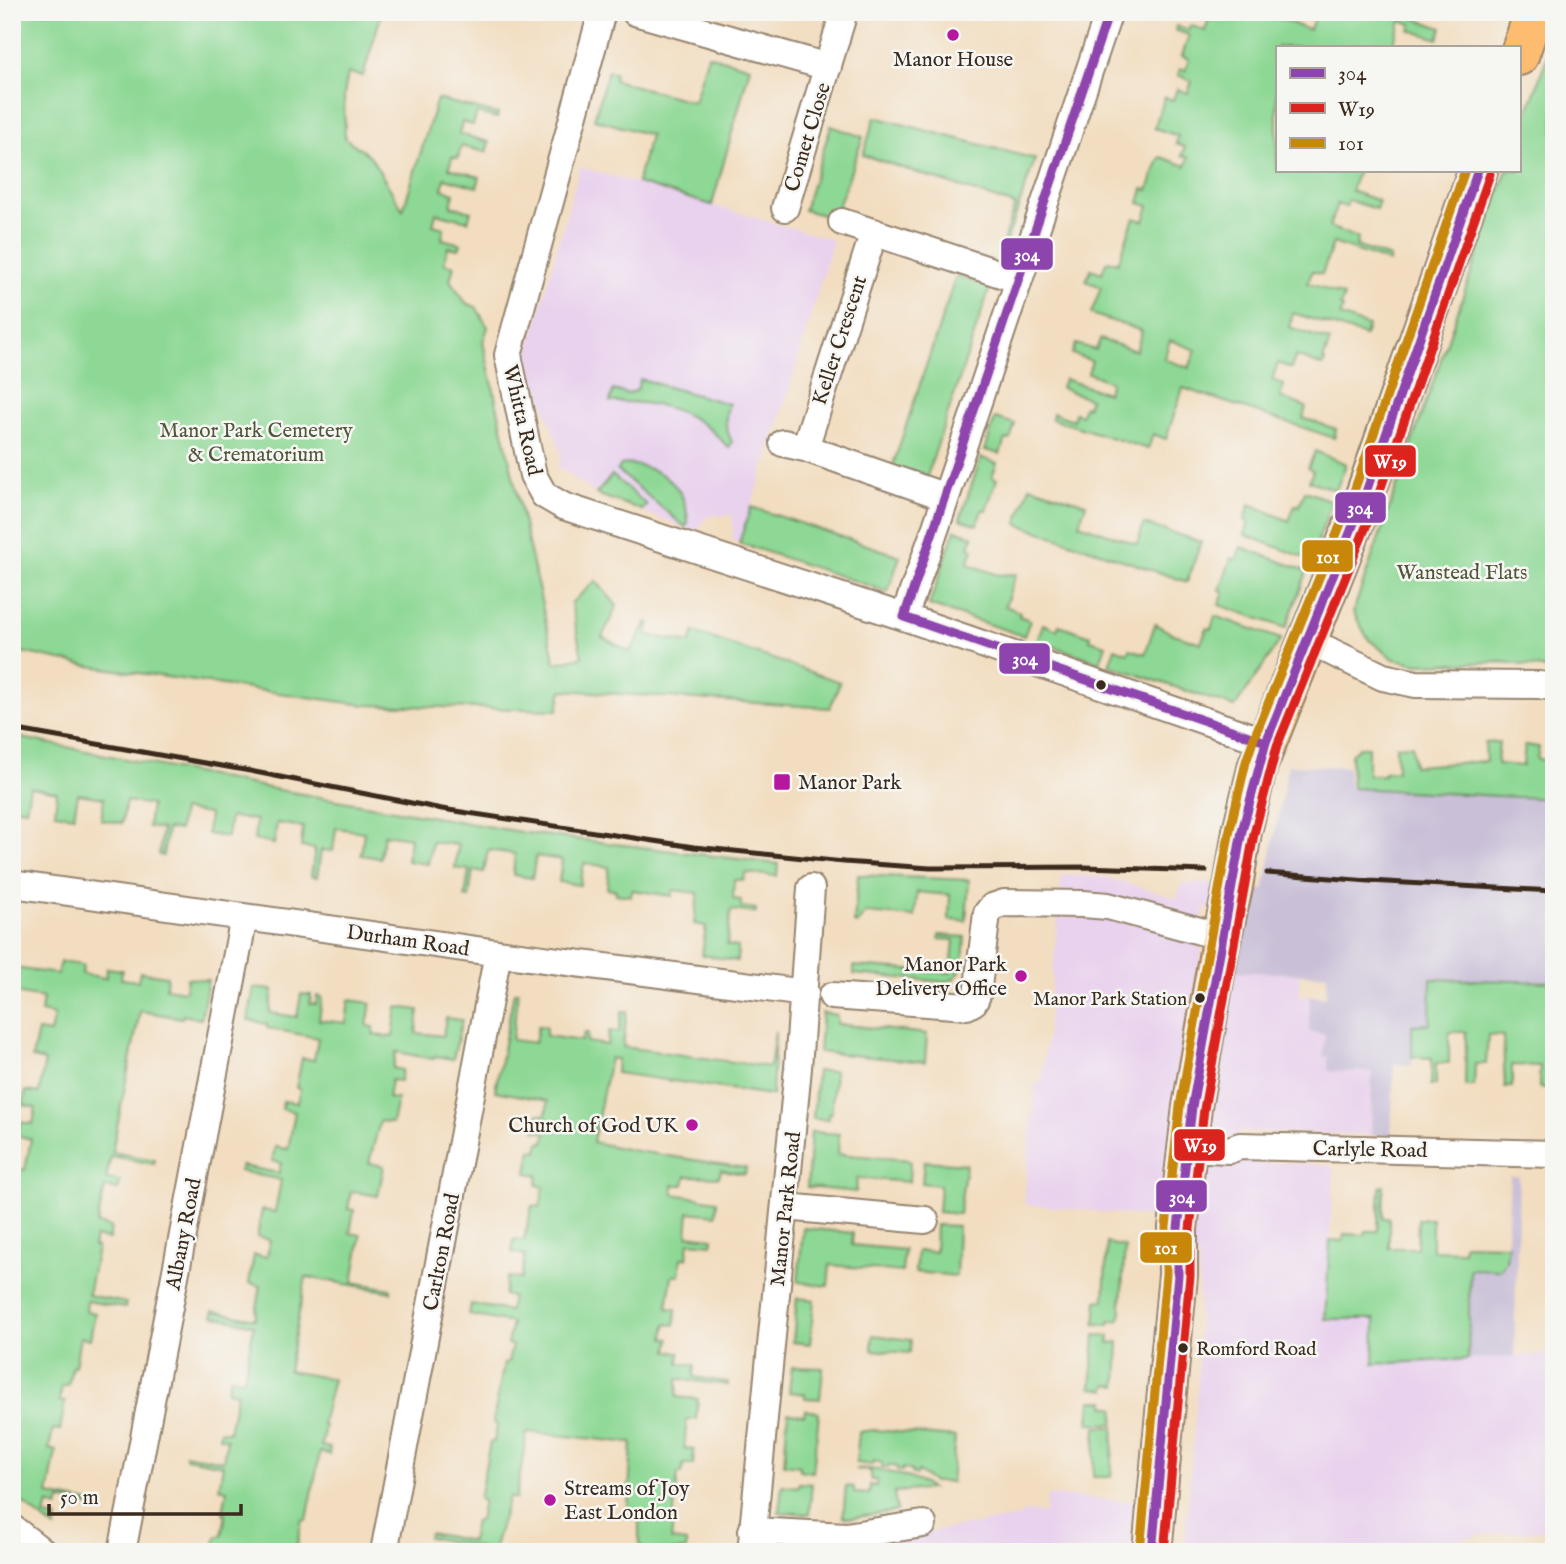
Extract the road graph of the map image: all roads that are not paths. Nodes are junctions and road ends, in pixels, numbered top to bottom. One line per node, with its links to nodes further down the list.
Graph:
1 (602, 12): 14 (street, Whitta Road)
2 (635, 12): 7 (street, Comet Close)
3 (844, 12): 7 (street, Comet Close)
4 (1108, 12): 12 (street)
5 (1534, 12): 6 (main road)
6 (1520, 53)
7 (828, 67): 9 (street, Comet Close)
8 (1477, 172): 15 (main road)
9 (785, 208)
10 (842, 222): 11 (street)
11 (874, 232): 12 (street); 13 (street, Keller Crescent)
12 (1020, 280): 13 (street)
13 (946, 498): 14 (street)
14 (904, 617): 17 (street, Whitta Road)
15 (1307, 640): 16 (street); 17 (main road)
16 (1554, 687)
17 (1262, 753): 21 (main road, bridge)
18 (12, 884): 20 (street, Durham Road)
19 (811, 888): 23 (street, Manor Park Road)
20 (244, 917): 22 (street, Durham Road); 33 (street, Albany Road)
21 (1222, 937): 24 (street); 25 (main road)
22 (498, 953): 23 (street, Durham Road); 34 (street, Carlton Road)
23 (805, 993): 27 (street, Manor Park Road)
24 (832, 996)
25 (1187, 1148): 26 (street, Carlyle Road); 35 (main road)
26 (1554, 1154)
27 (786, 1207): 28 (street); 31 (street, Manor Park Road)
28 (925, 1220)
29 (923, 1524): 31 (street, Manor Park Road)
30 (12, 1528): 32 (street)
31 (751, 1541)
32 (43, 1552)
33 (122, 1552)
34 (384, 1552)
35 (1152, 1552)

